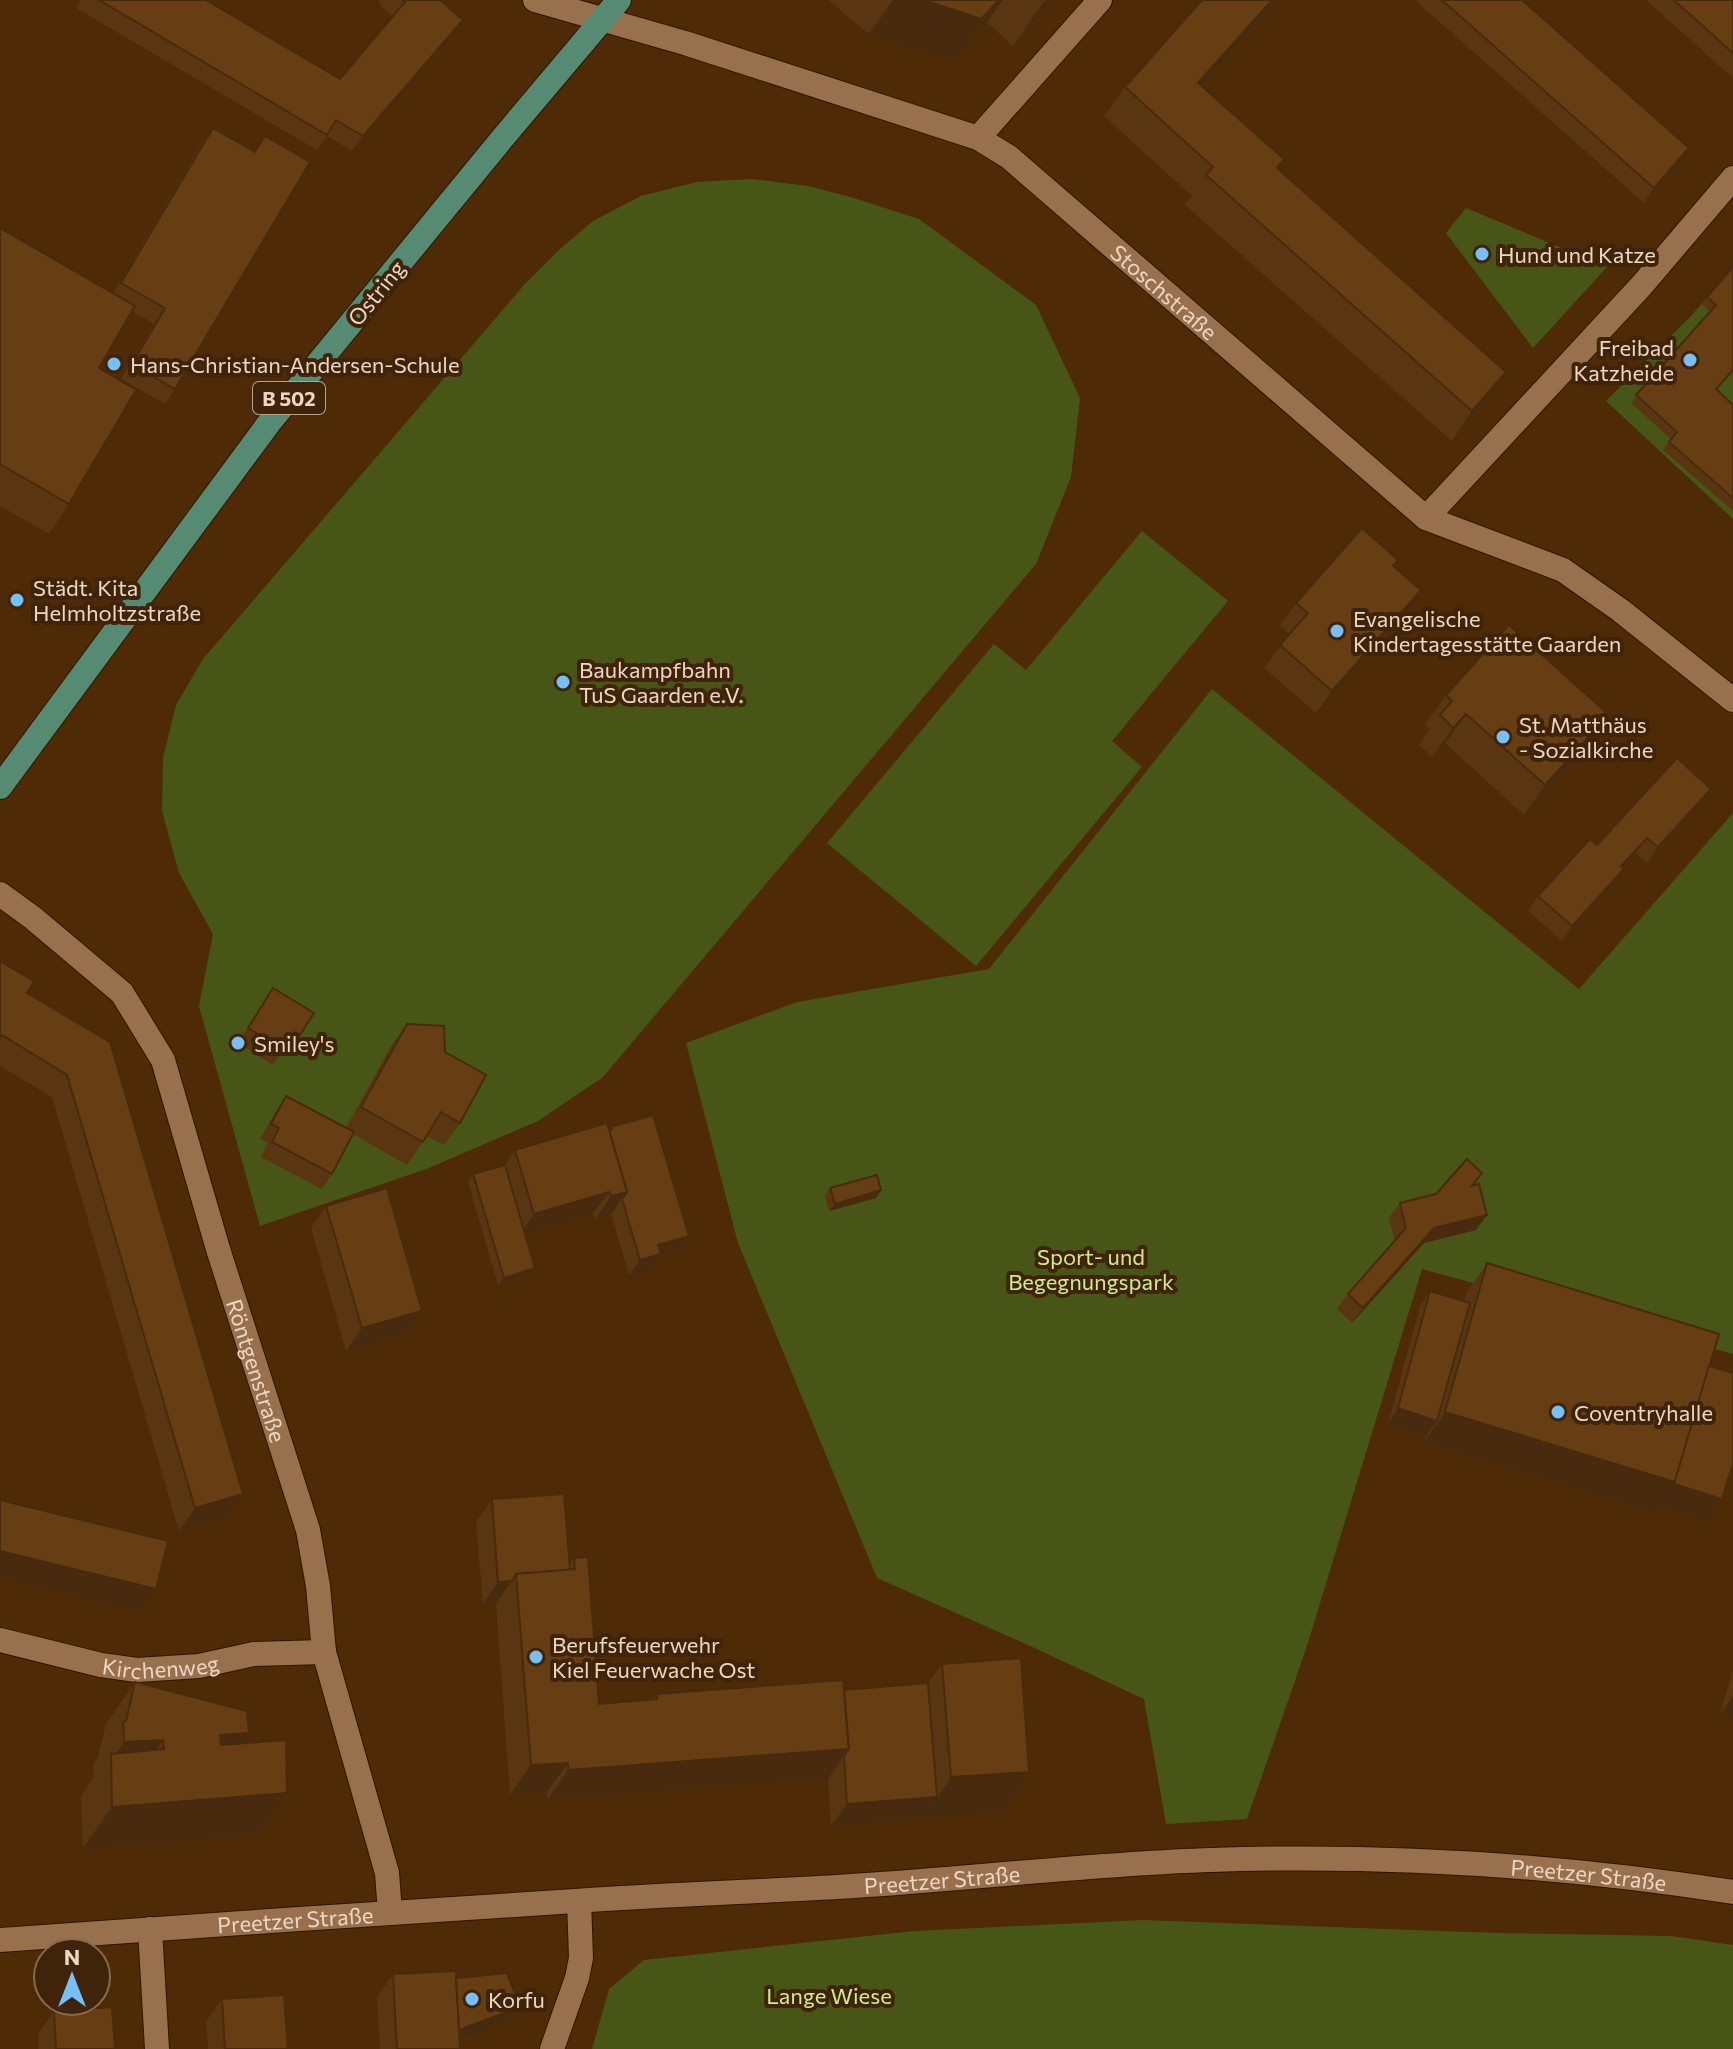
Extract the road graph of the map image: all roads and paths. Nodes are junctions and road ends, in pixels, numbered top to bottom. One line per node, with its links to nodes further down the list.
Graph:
1 (535, 0): 4 (street, Stoschstraße)
2 (619, 0): 4 (main road, Ostring / B 502)
3 (1100, 0): 5 (street)
4 (602, 20): 5 (street, Stoschstraße); 9 (main road, Ostring / B 502)
5 (978, 138): 7 (street, Stoschstraße)
6 (1733, 178): 7 (street)
7 (1426, 518): 8 (street, Stoschstraße)
8 (1733, 700)
9 (0, 787)
10 (0, 894): 12 (street, Röntgenstraße)
11 (0, 1640): 12 (street, Kirchenweg)
12 (324, 1652): 15 (street, Röntgenstraße)
13 (1733, 1892): 14 (street, Preetzer Straße)
14 (579, 1901): 15 (street, Preetzer Straße); 19 (street)
15 (390, 1913): 16 (street, Preetzer Straße)
16 (150, 1929): 17 (street, Preetzer Straße); 18 (street)
17 (0, 1940)
18 (157, 2049)
19 (552, 2049)

